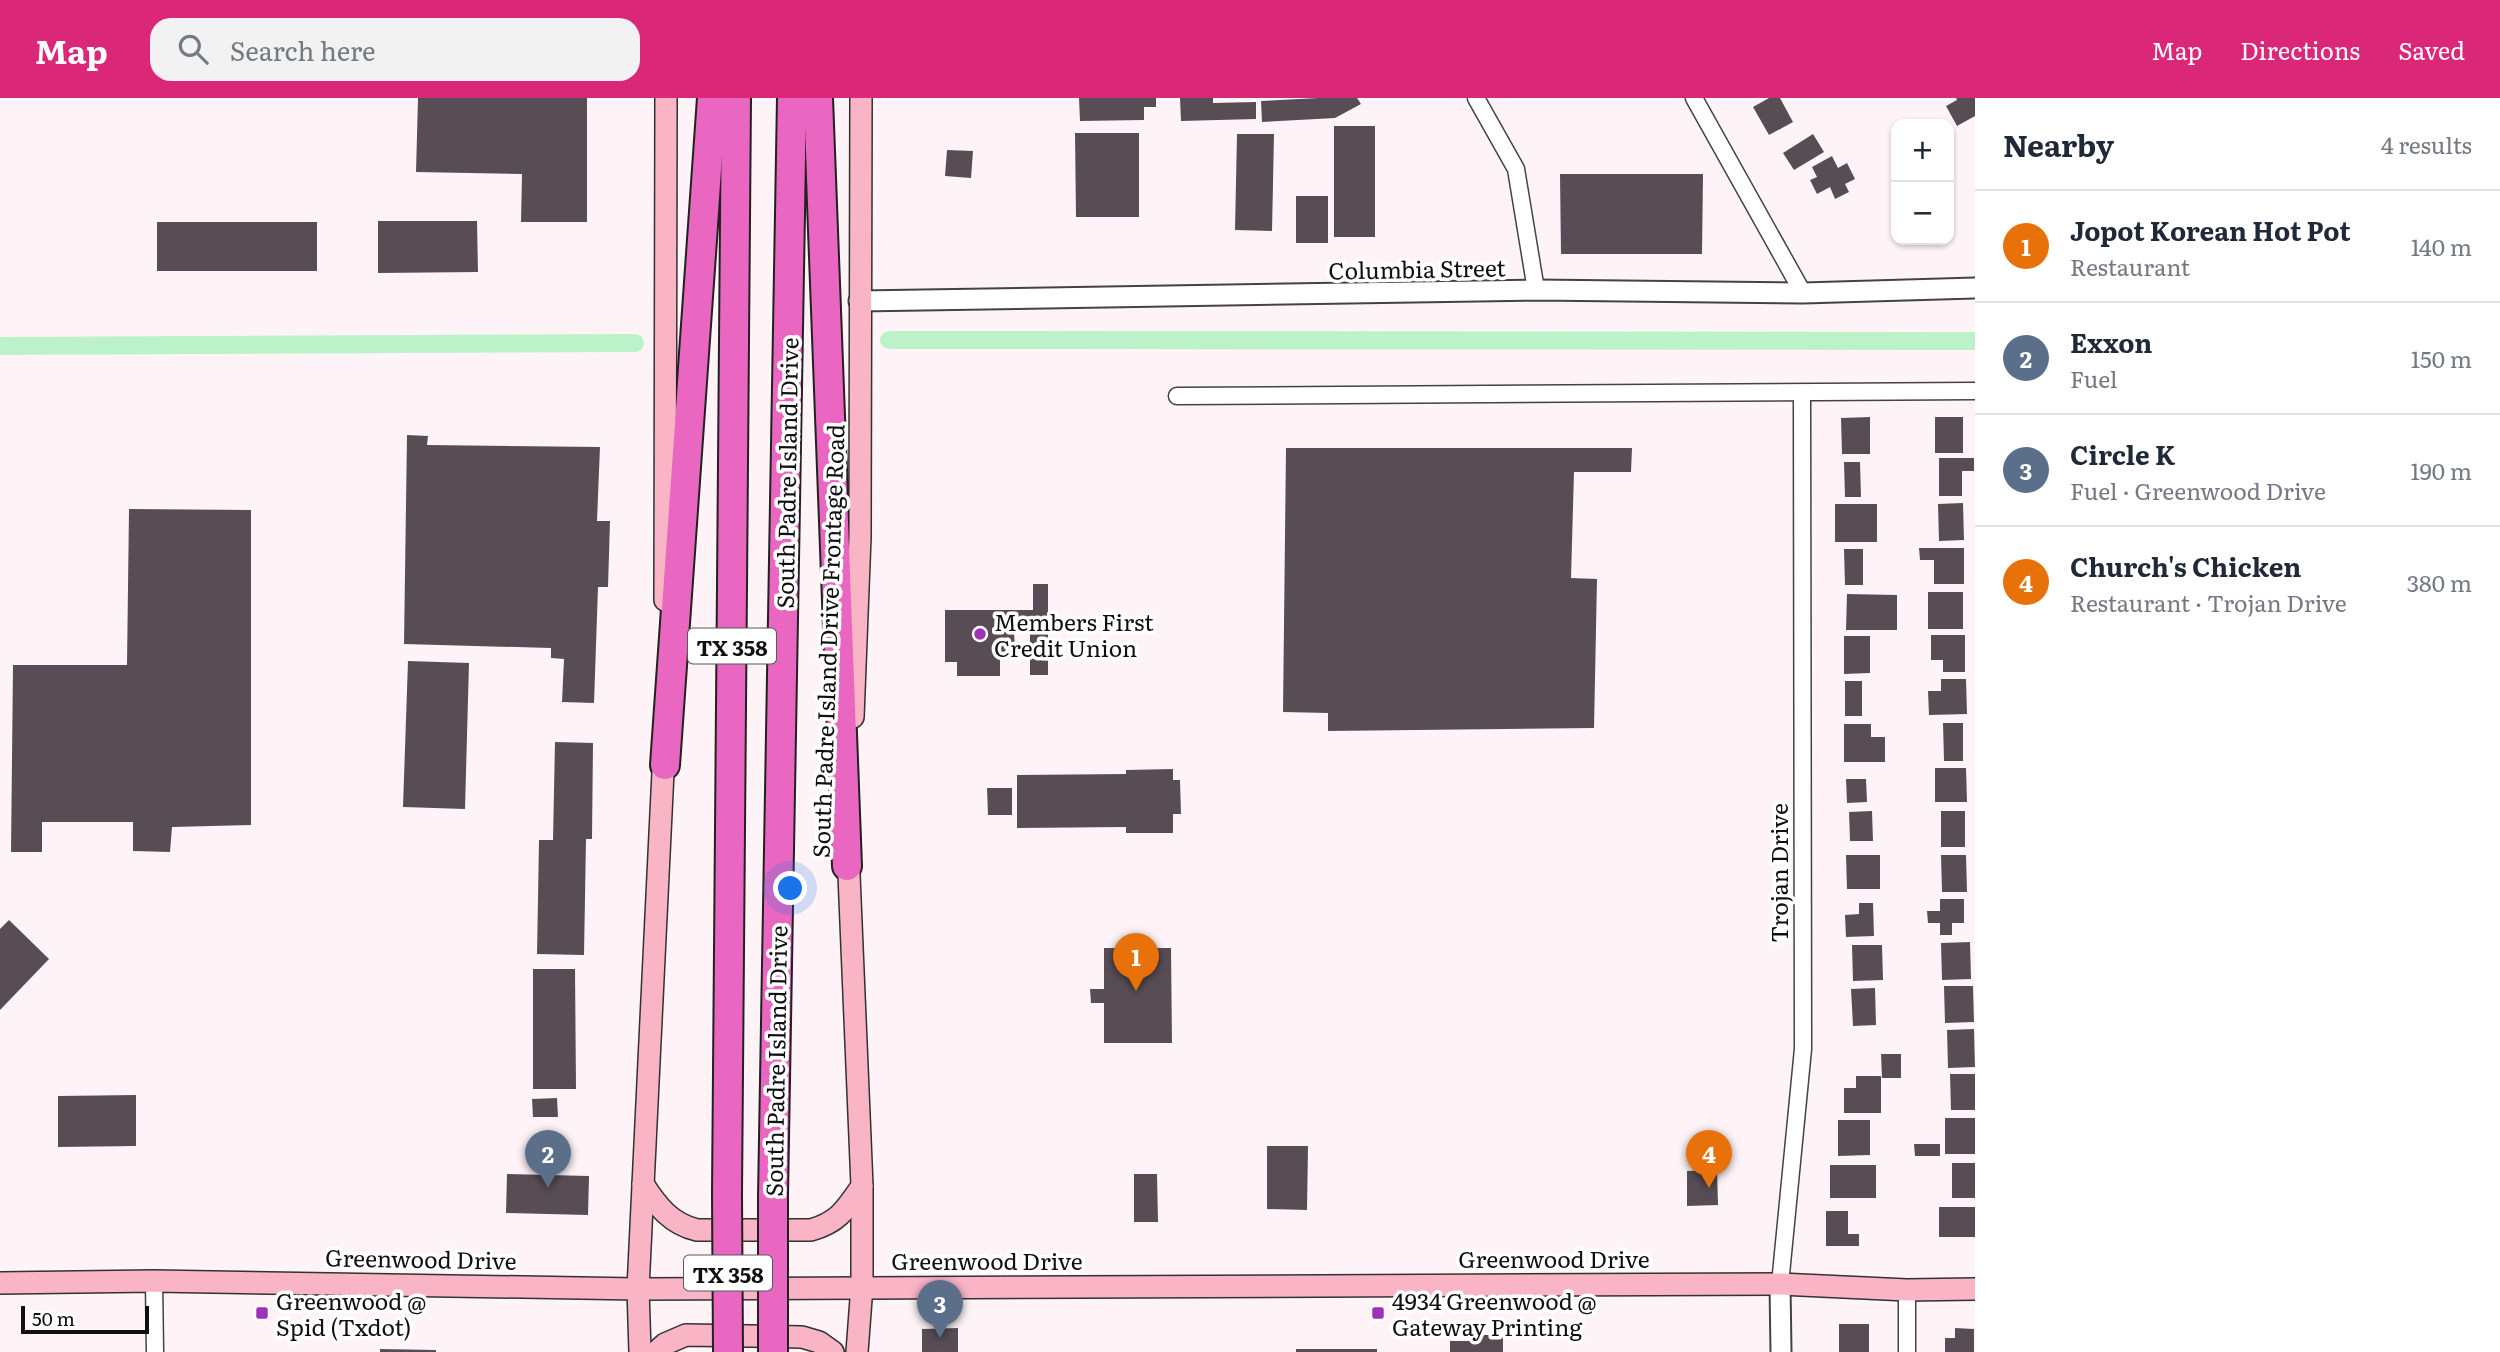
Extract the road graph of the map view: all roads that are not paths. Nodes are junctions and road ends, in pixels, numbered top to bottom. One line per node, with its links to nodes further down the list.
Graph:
1 (666, 98): 16 (main road)
2 (712, 98): 16 (highway)
3 (736, 98): 30 (highway, South Padre Island Drive / TX 358, bridge)
4 (792, 98): 31 (highway, South Padre Island Drive / TX 358, bridge)
5 (818, 98): 17 (highway)
6 (861, 98): 12 (main road, South Padre Island Drive Frontage Road)
7 (1476, 98): 10 (street)
8 (1694, 98): 11 (street)
9 (1975, 288): 11 (street, Columbia Street)
10 (1536, 290): 11 (street, Columbia Street); 12 (street, Columbia Street)
11 (1803, 293)
12 (859, 301): 17 (main road, South Padre Island Drive Frontage Road)
13 (1975, 391): 14 (street)
14 (1802, 394): 15 (street); 22 (street, Trojan Drive)
15 (1177, 396)
16 (664, 765): 18 (main road)
17 (848, 866): 19 (main road, South Padre Island Drive Frontage Road)
18 (643, 1184): 19 (main road); 24 (main road)
19 (862, 1186): 23 (main road, South Padre Island Drive Frontage Road)
20 (154, 1281): 21 (main road, Greenwood Drive); 24 (main road, Greenwood Drive); 27 (street)
21 (0, 1283)
22 (1780, 1284): 23 (main road, Greenwood Drive); 26 (main road, Greenwood Drive); 34 (street, Trojan Drive)
23 (862, 1286): 24 (main road, Greenwood Drive); 33 (main road, South Padre Island Drive Frontage Road)
24 (639, 1289): 28 (main road)
25 (1975, 1289): 26 (main road, Greenwood Drive)
26 (1907, 1290): 35 (street)
27 (155, 1352)
28 (640, 1352)
29 (656, 1352): 32 (main road)
30 (728, 1352)
31 (773, 1352)
32 (833, 1352)
33 (857, 1352)
34 (1781, 1352)
35 (1907, 1352)

